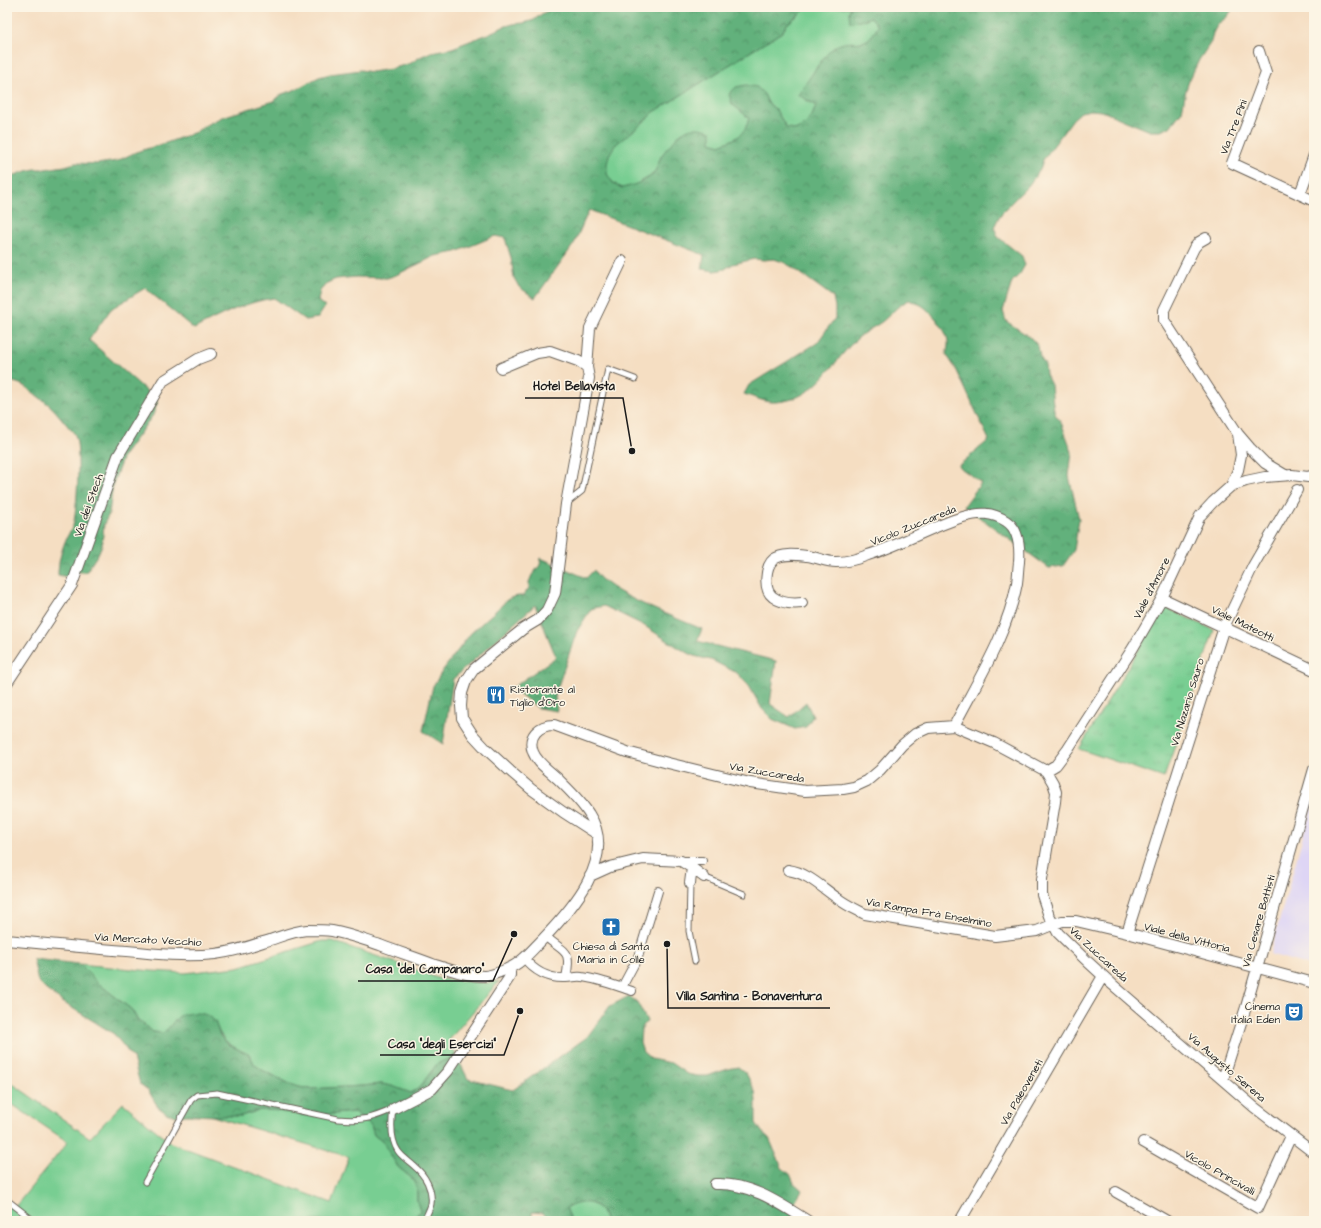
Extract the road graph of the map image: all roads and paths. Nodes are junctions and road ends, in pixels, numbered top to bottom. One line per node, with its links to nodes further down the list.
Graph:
1 (1258, 51): 3 (street, Via Tre Pini)
2 (1314, 154): 3 (street)
3 (1300, 194): 4 (street, Via Tre Pini)
4 (1314, 201)
5 (1206, 238): 11 (street)
6 (622, 260): 8 (street)
7 (211, 354): 21 (street, Via dei Stech)
8 (587, 367): 9 (street); 16 (street)
9 (501, 368)
10 (635, 379): 16 (lane)
11 (1238, 434): 12 (street); 14 (street)
12 (1285, 475): 13 (street, Viale d'Amore); 14 (street, Viale d'Amore)
13 (1314, 475)
14 (1231, 486): 17 (street, Viale d'Amore)
15 (1297, 490): 19 (street, Via Nazario Sauro)
16 (566, 504): 25 (street)
17 (1162, 598): 19 (street, Viale Mateotti); 24 (street, Viale d'Amore)
18 (802, 602): 22 (street, Vicolo Zuccareda)
19 (1224, 627): 20 (street, Viale Mateotti); 36 (street, Via Nazario Sauro)
20 (1314, 670)
21 (7, 683)
22 (954, 726): 24 (street, Via Zuccareda); 25 (street, Via Zuccareda)
23 (1314, 769): 41 (street, Via Cesare Battisti)
24 (1046, 771): 35 (street, Via Zuccareda)
25 (596, 831): 30 (street, Via Mercato Vecchio)
26 (681, 861): 27 (street); 28 (street); 30 (street)
27 (702, 861)
28 (692, 868): 31 (street); 32 (street)
29 (788, 870): 35 (street, Via Rampa Frà Enselmino)
30 (590, 876): 37 (street, Via Mercato Vecchio)
31 (704, 878): 34 (lane)
32 (690, 883): 40 (lane)
33 (658, 891): 46 (street)
34 (744, 894)
35 (1052, 924): 36 (street, Viale della Vittoria); 43 (street, Via Zuccareda)
36 (1127, 934): 41 (street, Viale della Vittoria)
37 (545, 936): 39 (street, Via Mercato Vecchio); 44 (street)
38 (7, 940): 42 (street, Via Mercato Vecchio)
39 (524, 958): 42 (street, Via Mercato Vecchio); 44 (street)
40 (695, 961)
41 (1257, 967): 45 (street, Viale della Vittoria); 49 (street, Via Cesare Battisti)
42 (510, 969): 50 (street)
43 (1103, 976): 48 (street, Via Zuccareda); 61 (street, Via Paleoveneti)
44 (566, 978): 46 (street)
45 (1314, 983)
46 (622, 987): 47 (street)
47 (632, 990)
48 (1126, 996): 49 (street, Via Augusto Serena)
49 (1223, 1079): 51 (street, Via Augusto Serena)
50 (392, 1109): 54 (lane); 59 (lane)
51 (1291, 1136): 52 (street, Vicolo Princivalli); 53 (street, Via Augusto Serena)
52 (1144, 1142)
53 (1314, 1153)
54 (145, 1182)
55 (715, 1184): 60 (street)
56 (1116, 1192): 62 (street)
57 (7, 1200): 58 (lane)
58 (34, 1221)
59 (424, 1221)
60 (808, 1221)
61 (960, 1221)
62 (1167, 1221)

